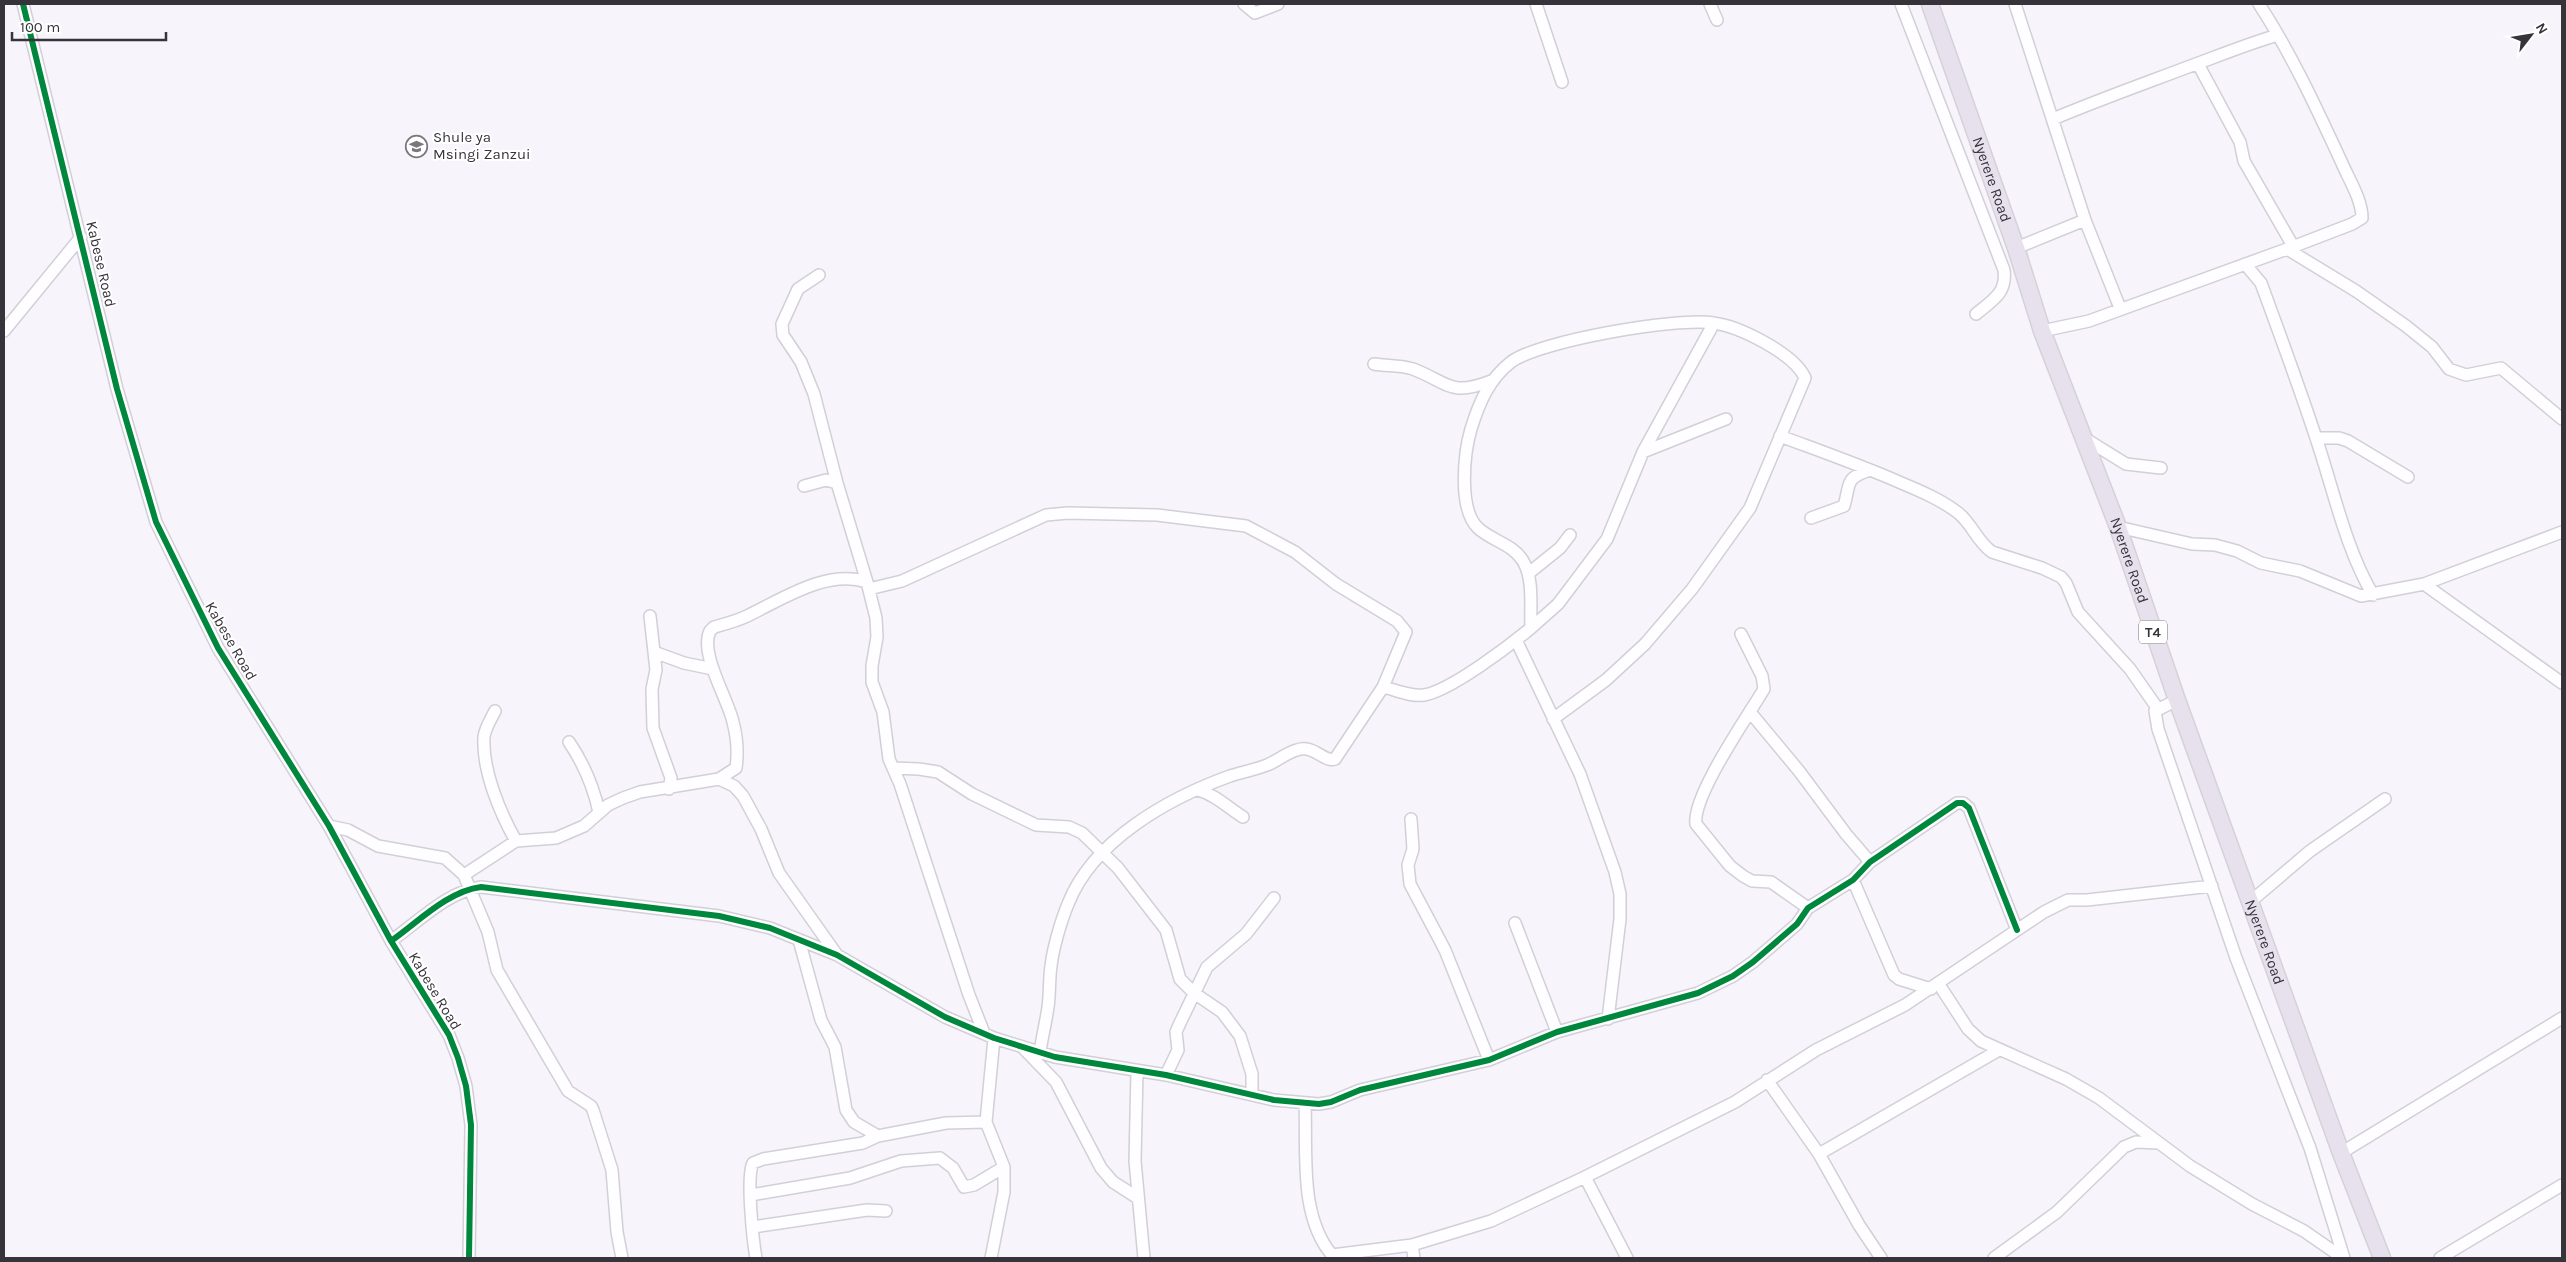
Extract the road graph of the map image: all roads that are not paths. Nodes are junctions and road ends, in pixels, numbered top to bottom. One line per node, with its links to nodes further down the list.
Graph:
1 (23, 4): 16 (street, Kabese Road)
2 (1244, 4): 3 (street)
3 (1278, 4)
4 (1536, 4): 13 (street)
5 (1710, 4): 10 (street)
6 (1901, 4): 22 (street)
7 (1930, 4): 17 (highway, Nyerere Road / T4)
8 (2014, 4): 14 (street)
9 (2259, 4): 11 (street)
10 (1717, 20)
11 (2278, 35): 12 (street); 18 (street)
12 (2198, 64): 14 (street); 18 (street)
13 (1562, 82)
14 (2053, 119): 15 (street)
15 (2084, 220): 17 (street); 21 (street)
16 (82, 237): 24 (street); 69 (street, Kabese Road)
17 (2016, 248): 25 (highway, Nyerere Road / T4)
18 (2290, 248): 19 (street); 29 (street)
19 (2246, 264): 21 (street); 32 (street)
20 (819, 275): 37 (street)
21 (2120, 308): 25 (street)
22 (1976, 314)
23 (1714, 323): 27 (street); 30 (street); 33 (street)
24 (4, 331)
25 (2042, 331): 31 (highway, Nyerere Road / T4)
26 (1374, 364): 27 (street)
27 (1491, 381): 43 (street)
28 (1726, 419): 33 (street)
29 (2562, 419)
30 (1780, 436): 35 (street); 59 (street)
31 (2084, 438): 34 (street); 40 (highway, Nyerere Road / T4)
32 (2316, 438): 36 (street); 46 (street)
33 (1643, 452): 48 (street)
34 (2161, 468)
35 (1870, 470): 39 (street); 56 (street)
36 (2408, 477)
37 (837, 483): 38 (street); 45 (street)
38 (804, 486)
39 (1811, 518)
40 (2118, 527): 46 (street); 55 (highway, Nyerere Road / T4)
41 (2562, 532): 44 (street)
42 (1570, 535): 43 (street)
43 (1529, 573): 48 (street)
44 (2424, 584): 46 (street); 53 (street)
45 (868, 585): 52 (street); 54 (street); 61 (street)
46 (2373, 595)
47 (650, 616): 51 (street)
48 (1531, 628): 50 (street)
49 (1741, 634): 58 (street)
50 (1516, 640): 54 (street); 59 (street)
51 (654, 652): 52 (street); 63 (street)
52 (713, 669): 62 (street)
53 (2562, 683)
54 (1383, 687): 64 (street)
55 (2177, 700): 56 (street); 78 (highway, Nyerere Road / T4)
56 (2158, 709): 75 (street)
57 (495, 711): 70 (street)
58 (1750, 712): 72 (street); 79 (street)
59 (1553, 720): 87 (street)
60 (569, 742): 66 (street)
61 (893, 768): 71 (street); 90 (street)
62 (719, 779): 63 (street); 84 (street)
63 (669, 789): 66 (street)
64 (1198, 790): 67 (street); 71 (street)
65 (2385, 799): 78 (street)
66 (600, 812): 70 (street)
67 (1243, 816)
68 (1411, 819): 94 (street)
69 (329, 826): 73 (street); 83 (street, Kabese Road)
70 (516, 841): 73 (street)
71 (1103, 853): 86 (street); 93 (street)
72 (1870, 862): 74 (street); 81 (street)
73 (464, 875): 76 (street)
74 (1853, 880): 79 (street); 85 (street)
75 (2212, 886): 81 (street); 123 (street)
76 (470, 888): 82 (street); 83 (street); 115 (street)
77 (1274, 898): 86 (street)
78 (2250, 902): 103 (highway, Nyerere Road / T4)
79 (1808, 908): 87 (street)
80 (1515, 923): 89 (street)
81 (2017, 930): 85 (street)
82 (799, 940): 84 (street); 101 (street)
83 (391, 941): 114 (street, Kabese Road)
84 (837, 954): 90 (street)
85 (1935, 986): 92 (street); 97 (street)
86 (1194, 993): 96 (street); 98 (street)
87 (1608, 1018): 89 (street)
88 (2562, 1018): 103 (street)
89 (1557, 1032): 94 (street)
90 (989, 1036): 91 (street); 100 (street)
91 (1022, 1046): 93 (street); 109 (street)
92 (1999, 1050): 102 (street); 104 (street)
93 (1040, 1052): 95 (street)
94 (1489, 1060): 99 (street)
95 (1138, 1072): 96 (street); 109 (street)
96 (1166, 1075): 98 (street)
97 (1767, 1080): 104 (street); 106 (street)
98 (1252, 1094): 99 (street)
99 (1305, 1104): 113 (street)
100 (986, 1122): 101 (street); 105 (street)
101 (878, 1136): 108 (street)
102 (2158, 1143): 122 (street); 123 (street)
103 (2341, 1153): 124 (highway, Nyerere Road / T4)
104 (1819, 1154): 121 (street)
105 (1004, 1167): 108 (street); 117 (street)
106 (1585, 1177): 112 (street); 120 (street)
107 (2562, 1185): 125 (street)
108 (751, 1195): 111 (street)
109 (1138, 1198): 118 (street)
110 (886, 1211): 111 (street)
111 (753, 1227): 116 (street)
112 (1412, 1246): 113 (street); 119 (street)
113 (1328, 1257)
114 (469, 1258)
115 (622, 1258)
116 (756, 1258)
117 (991, 1258)
118 (1144, 1258)
119 (1414, 1258)
120 (1627, 1258)
121 (1881, 1258)
122 (1994, 1258)
123 (2343, 1258)
124 (2382, 1258)
125 (2440, 1258)

